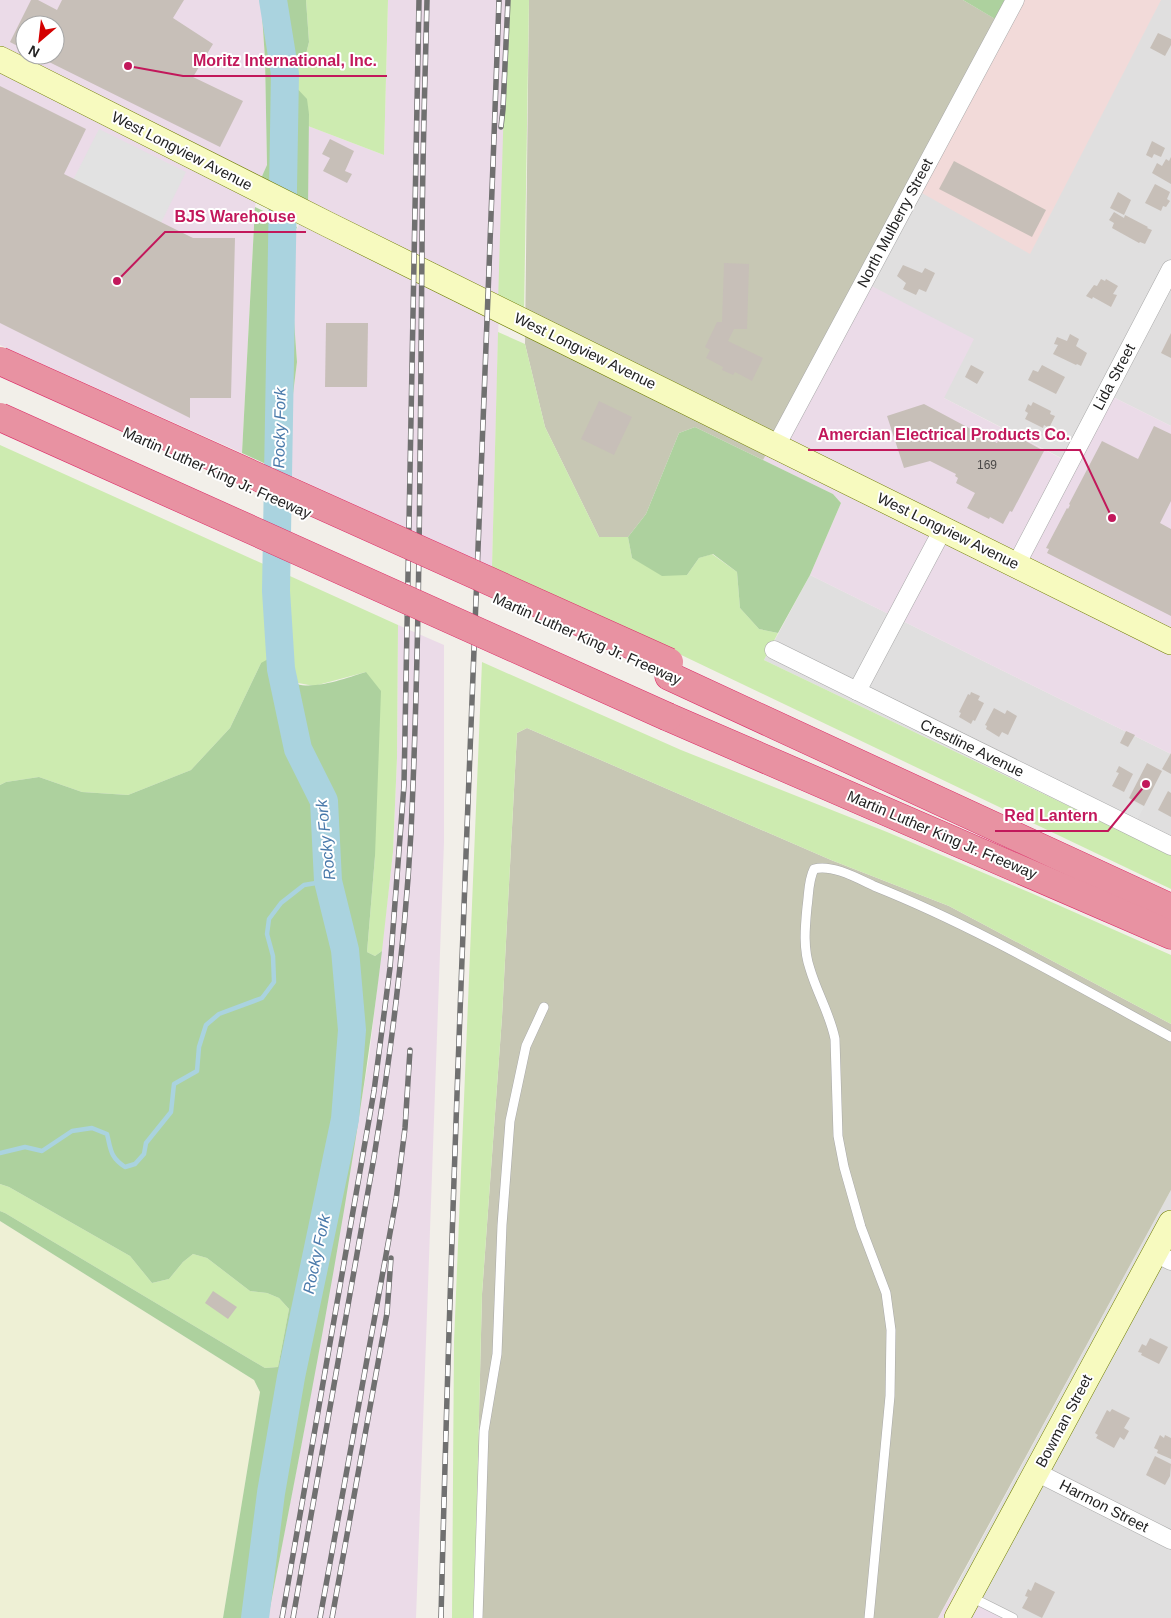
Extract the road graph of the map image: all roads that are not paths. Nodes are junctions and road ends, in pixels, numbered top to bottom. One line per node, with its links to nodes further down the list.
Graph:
1 (1015, 0): 8 (street, North Mulberry Street)
2 (0, 59): 8 (street, West Longview Avenue)
3 (1171, 269): 10 (street, Lida Street)
4 (0, 361): 13 (highway, bridge)
5 (0, 375): 13 (highway, Martin Luther King Jr. Freeway)
6 (0, 417): 15 (highway, Martin Luther King Jr. Freeway, bridge)
7 (0, 430): 15 (highway)
8 (776, 446): 9 (street, West Longview Avenue)
9 (943, 529): 10 (street, West Longview Avenue); 14 (street)
10 (1016, 565): 11 (street, West Longview Avenue)
11 (1171, 642)
12 (774, 650): 14 (street, Crestline Avenue)
13 (669, 669): 17 (highway, Martin Luther King Jr. Freeway)
14 (857, 691): 16 (street, Crestline Avenue)
15 (668, 722): 18 (highway, Martin Luther King Jr. Freeway)
16 (1171, 846)
17 (1171, 908)
18 (1171, 935)
19 (544, 1007): 26 (lane)
20 (1171, 1037): 27 (lane)
21 (1171, 1223): 22 (street, Bowman Street)
22 (1163, 1257): 23 (street, Bowman Street)
23 (1036, 1472): 24 (street, Harmon Street); 25 (street, Bowman Street)
24 (1171, 1540)
25 (969, 1596): 28 (street, Bowman Street); 29 (lane)
26 (478, 1618)
27 (869, 1618)
28 (957, 1618)
29 (1013, 1618)

